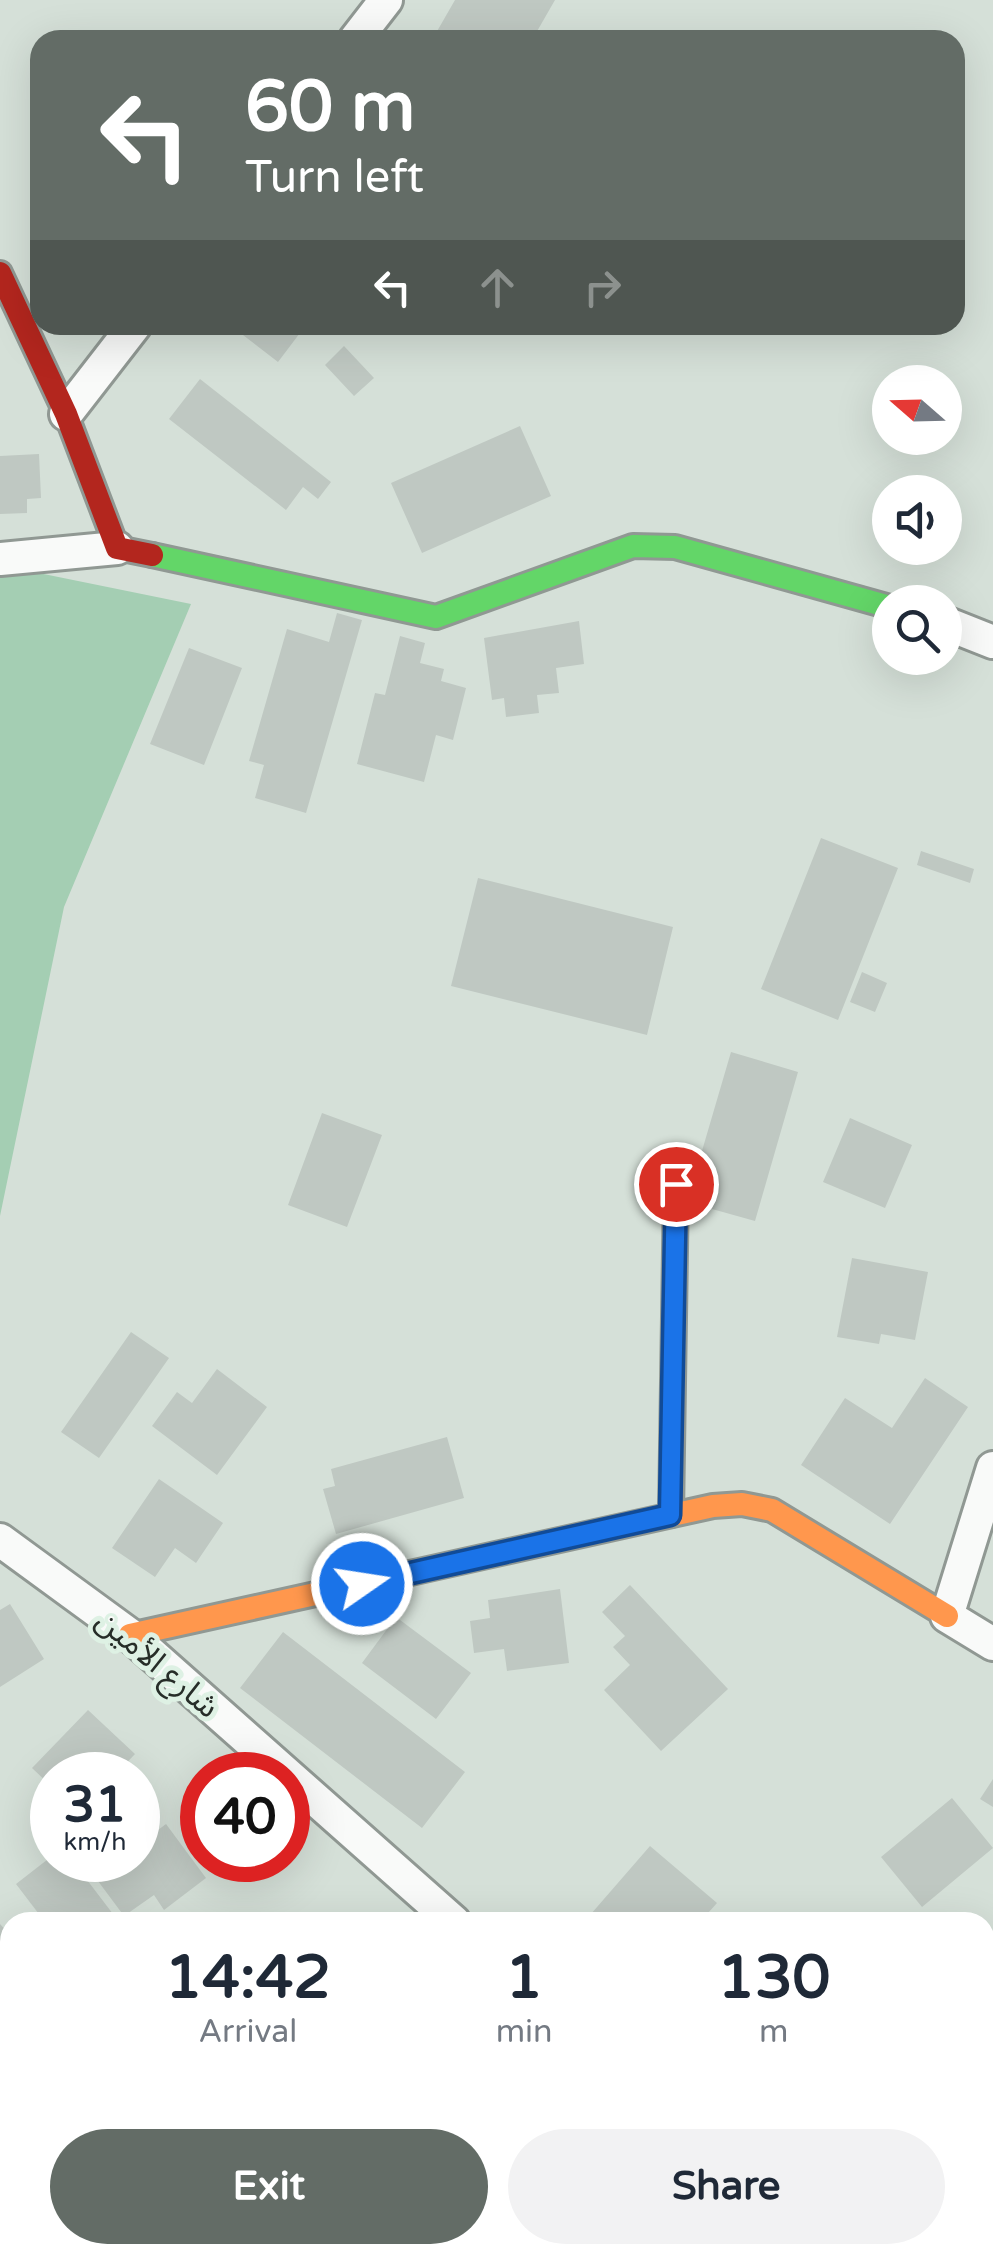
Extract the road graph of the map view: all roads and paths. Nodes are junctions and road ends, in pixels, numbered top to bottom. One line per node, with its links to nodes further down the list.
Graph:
1 (386, 0): 2 (street)
2 (363, 30)
3 (0, 273): 5 (street)
4 (126, 335): 5 (street)
5 (66, 414): 6 (street)
6 (116, 548): 7 (street); 8 (street)
7 (0, 559)
8 (872, 602)
9 (962, 630): 10 (street)
10 (993, 642)
11 (676, 1184): 13 (street)
12 (993, 1468): 15 (street)
13 (670, 1515): 15 (street); 16 (street)
14 (0, 1540): 16 (street, شارع الأمين)
15 (947, 1616): 17 (street)
16 (130, 1635): 18 (street, شارع الأمين)
17 (993, 1644)
18 (433, 1912)

